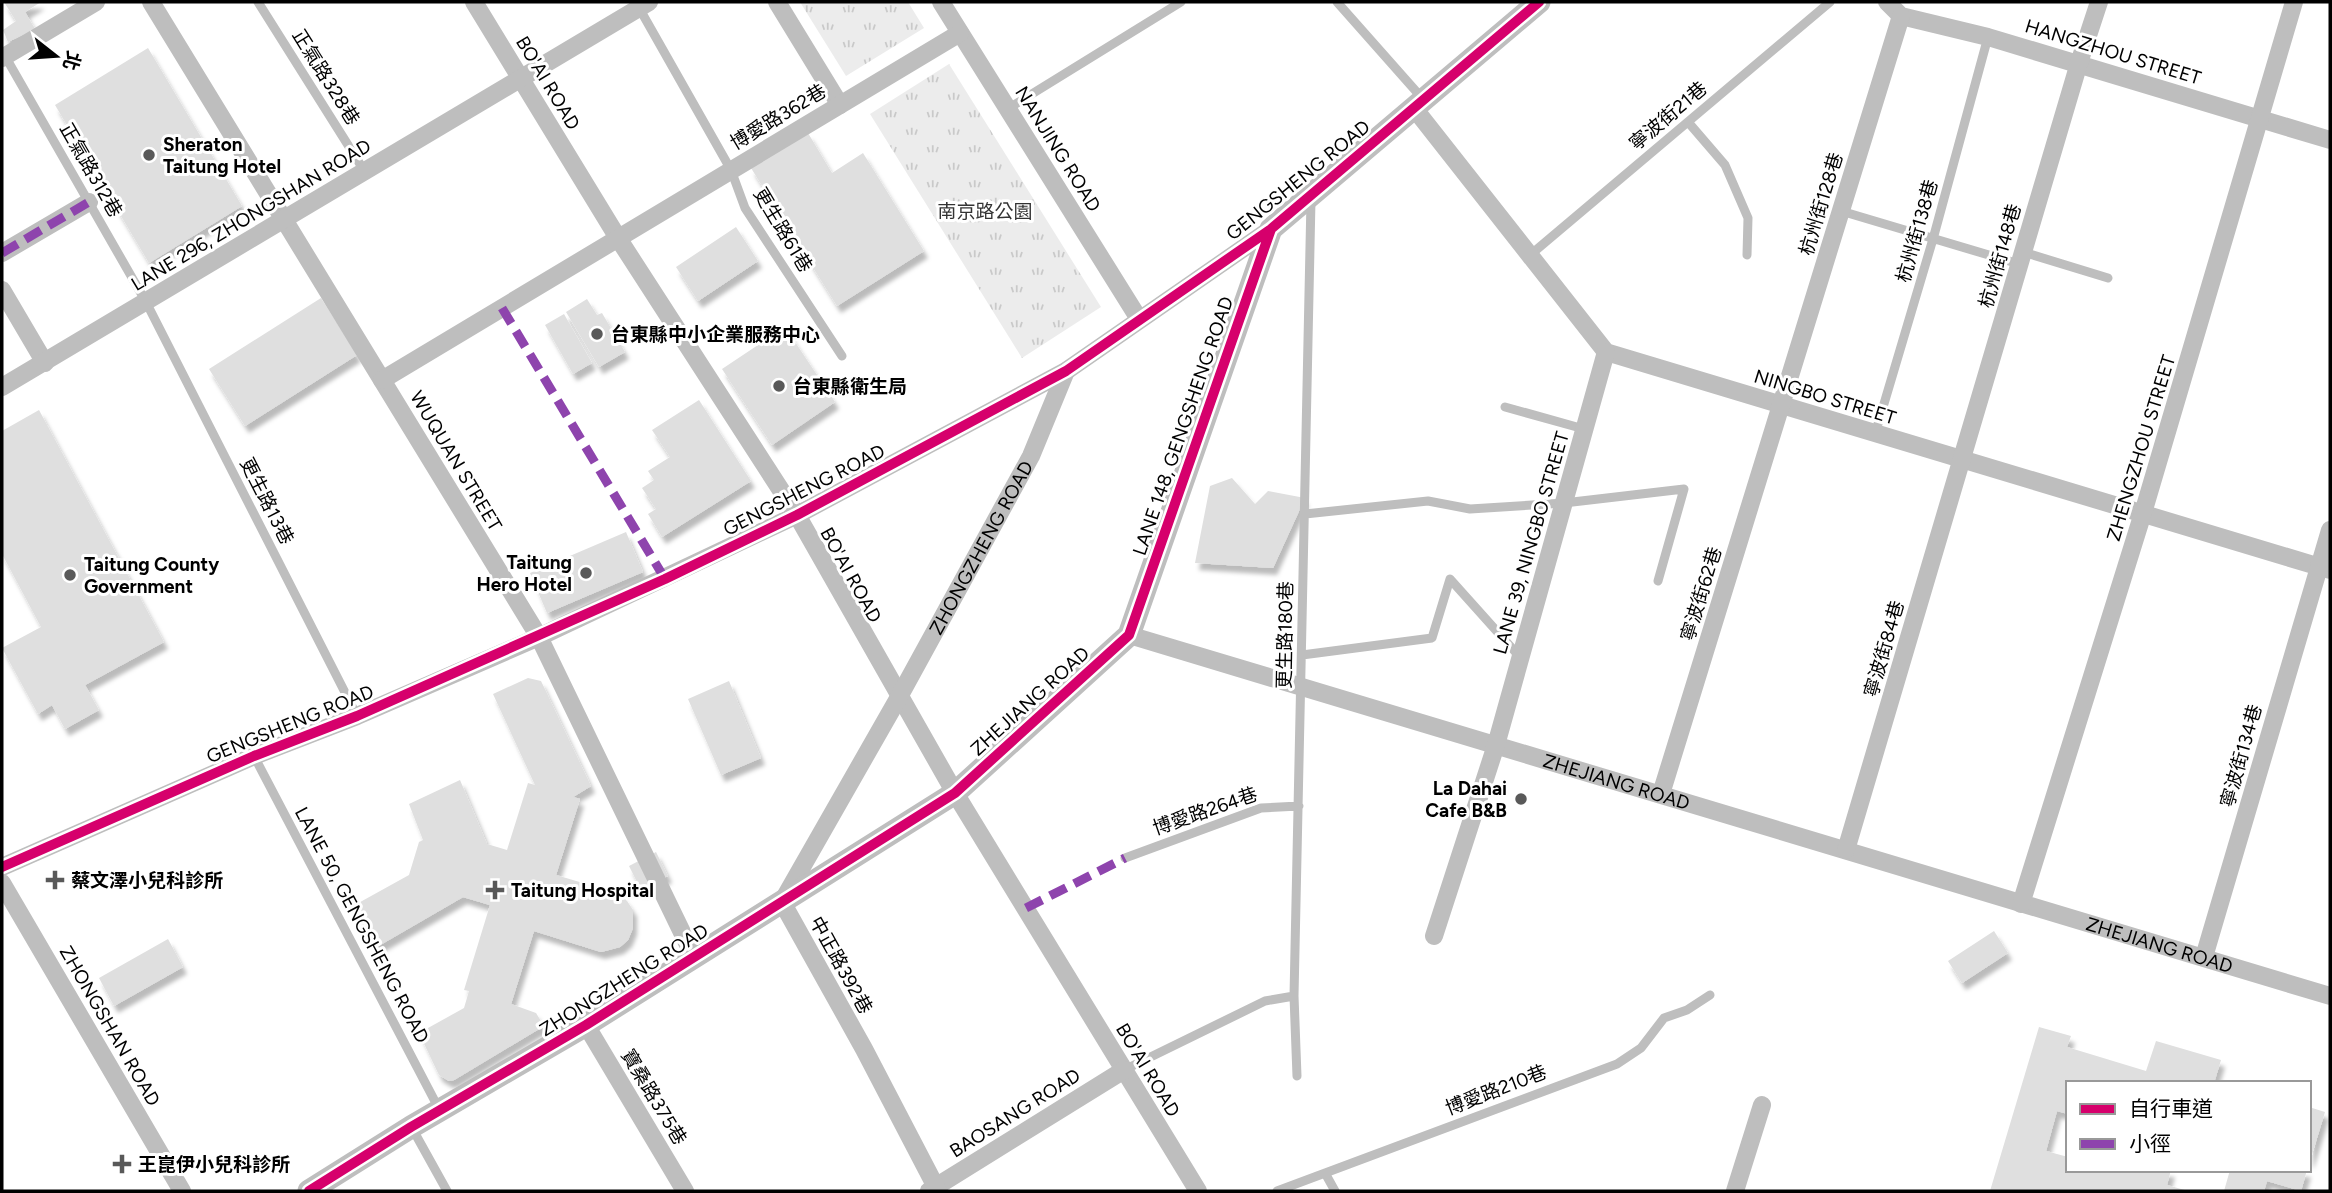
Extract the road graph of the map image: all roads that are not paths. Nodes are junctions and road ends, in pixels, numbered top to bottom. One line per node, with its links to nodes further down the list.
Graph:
1 (96, 2): 18 (street)
2 (151, 2): 32 (street, WUQUAN STREET)
3 (258, 2): 28 (lane, 正氣路328巷)
4 (474, 2): 20 (street, BO'AI ROAD)
5 (777, 2): 22 (street)
6 (941, 2): 16 (street, NANJING ROAD)
7 (1181, 2): 23 (lane)
8 (1337, 2): 21 (lane)
9 (1539, 2): 21 (street, GENGSHENG ROAD)
10 (1830, 2): 25 (lane, 寧波街21巷)
11 (1887, 2): 15 (street)
12 (2099, 2): 19 (street, 杭州街148巷)
13 (2294, 2): 24 (street, ZHENGZHOU STREET)
14 (641, 4): 20 (street, LANE 296, ZHONGSHAN ROAD); 27 (lane, 更生路61巷)
15 (1901, 16): 17 (street, HANGZHOU STREET); 31 (street, 杭州街128巷)
16 (960, 33): 22 (street, 博愛路362巷); 23 (street, NANJING ROAD)
17 (1988, 37): 19 (street, HANGZHOU STREET); 35 (lane, 杭州街138巷)
18 (4, 57): 30 (lane, 正氣路312巷)
19 (2078, 64): 24 (street, HANGZHOU STREET); 39 (street, 杭州街148巷)
20 (521, 78): 28 (street, LANE 296, ZHONGSHAN ROAD); 34 (street, BO'AI ROAD)
21 (1419, 104): 29 (street, GENGSHENG ROAD); 38 (street)
22 (839, 105): 27 (street, 博愛路362巷)
23 (1009, 108): 43 (street, NANJING ROAD)
24 (2260, 119): 26 (street, HANGZHOU STREET); 56 (street, ZHENGZHOU STREET)
25 (1688, 122): 37 (lane); 38 (lane, 寧波街21巷)
26 (2330, 140)
27 (730, 170): 34 (street, 博愛路362巷); 45 (lane, 更生路61巷)
28 (365, 172): 32 (street, LANE 296, ZHONGSHAN ROAD)
29 (1311, 195): 33 (street, GENGSHENG ROAD); 57 (lane, 更生路180巷)
30 (89, 202): 36 (street); 42 (lane, 正氣路312巷)
31 (1841, 211): 35 (lane); 50 (street, 杭州街128巷)
32 (284, 220): 42 (street, LANE 296, ZHONGSHAN ROAD); 48 (street, WUQUAN STREET)
33 (1270, 229): 43 (street, GENGSHENG ROAD); 62 (street, LANE 148, GENGSHENG ROAD)
34 (618, 238): 48 (street, 博愛路362巷); 58 (street, BO'AI ROAD)
35 (1933, 239): 39 (lane); 53 (lane, 杭州街138巷)
36 (2, 253)
37 (1747, 255)
38 (1529, 256): 44 (street)
39 (2021, 258): 40 (lane); 54 (street, 杭州街148巷)
40 (2108, 278)
41 (2, 290): 46 (street)
42 (146, 302): 46 (street, LANE 296, ZHONGSHAN ROAD); 68 (lane, 更生路13巷)
43 (1139, 319): 47 (street, GENGSHENG ROAD)
44 (1606, 352): 50 (street, NINGBO STREET); 52 (street, LANE 39, NINGBO STREET)
45 (842, 356)
46 (45, 363): 49 (street, LANE 296, ZHONGSHAN ROAD)
47 (1066, 371): 58 (street, GENGSHENG ROAD); 67 (street, ZHONGZHENG ROAD)
48 (382, 380): 63 (street, WUQUAN STREET)
49 (2, 387)
50 (1781, 405): 53 (street, NINGBO STREET); 72 (street, 寧波街62巷)
51 (1505, 407): 52 (lane)
52 (1584, 429): 55 (street, LANE 39, NINGBO STREET)
53 (1875, 434): 54 (street, NINGBO STREET)
54 (1961, 460): 56 (street, NINGBO STREET); 74 (street, 寧波街84巷)
55 (1564, 503): 57 (lane); 61 (lane); 65 (street, LANE 39, NINGBO STREET)
56 (2143, 513): 60 (street, NINGBO STREET); 79 (street, ZHENGZHOU STREET)
57 (1305, 514): 64 (lane, 更生路180巷)
58 (797, 515): 63 (street, GENGSHENG ROAD); 67 (street, BO'AI ROAD)
59 (2330, 530): 60 (street, 寧波街134巷)
60 (2325, 569): 82 (street, 寧波街134巷)
61 (1658, 581)
62 (1129, 635): 66 (street, ZHEJIANG ROAD); 71 (street, ZHEJIANG ROAD)
63 (538, 637): 68 (street, GENGSHENG ROAD); 81 (street, WUQUAN STREET)
64 (1302, 654): 65 (lane); 66 (lane, 更生路180巷)
65 (1521, 658): 69 (street, LANE 39, NINGBO STREET)
66 (1301, 686): 69 (street, ZHEJIANG ROAD); 73 (lane, 更生路180巷)
67 (899, 697): 71 (street, BO'AI ROAD); 78 (street, ZHONGZHENG ROAD)
68 (357, 716): 70 (street, GENGSHENG ROAD)
69 (1496, 745): 72 (street, ZHEJIANG ROAD); 80 (street, LANE 39, NINGBO STREET)
70 (254, 756): 76 (street, GENGSHENG ROAD); 90 (lane, LANE 50, GENGSHENG ROAD)
71 (955, 793): 78 (street, ZHONGZHENG ROAD); 87 (street, BO'AI ROAD)
72 (1661, 794): 74 (street, ZHEJIANG ROAD)
73 (1299, 806): 75 (lane, 博愛路264巷); 84 (lane, 更生路180巷)
74 (1846, 850): 79 (street, ZHEJIANG ROAD)
75 (1125, 858)
76 (2, 867)
77 (2, 883): 94 (street, ZHONGSHAN ROAD)
78 (782, 902): 81 (street, ZHONGZHENG ROAD); 93 (street, 中正路392巷)
79 (2021, 904): 82 (street, ZHEJIANG ROAD)
80 (1434, 936)
81 (694, 957): 86 (street, ZHONGZHENG ROAD)
82 (2204, 957): 85 (street, ZHEJIANG ROAD)
83 (1710, 995): 92 (lane, 博愛路210巷)
84 (1294, 996): 87 (lane); 88 (lane, 更生路180巷)
85 (2330, 996)
86 (586, 1025): 90 (street, ZHONGZHENG ROAD); 97 (street, 寶桑路375巷)
87 (1124, 1070): 93 (street, BAOSANG ROAD); 98 (street, BO'AI ROAD)
88 (1297, 1076)
89 (1762, 1105): 101 (street)
90 (440, 1111): 91 (street, ZHONGZHENG ROAD)
91 (411, 1127): 95 (street, ZHONGZHENG ROAD); 96 (lane)
92 (1325, 1173): 99 (lane, 博愛路210巷); 100 (lane)
93 (934, 1190)
94 (182, 1191)
95 (309, 1191)
96 (447, 1191)
97 (685, 1191)
98 (1198, 1191)
99 (1277, 1191)
100 (1335, 1191)
101 (1735, 1191)

